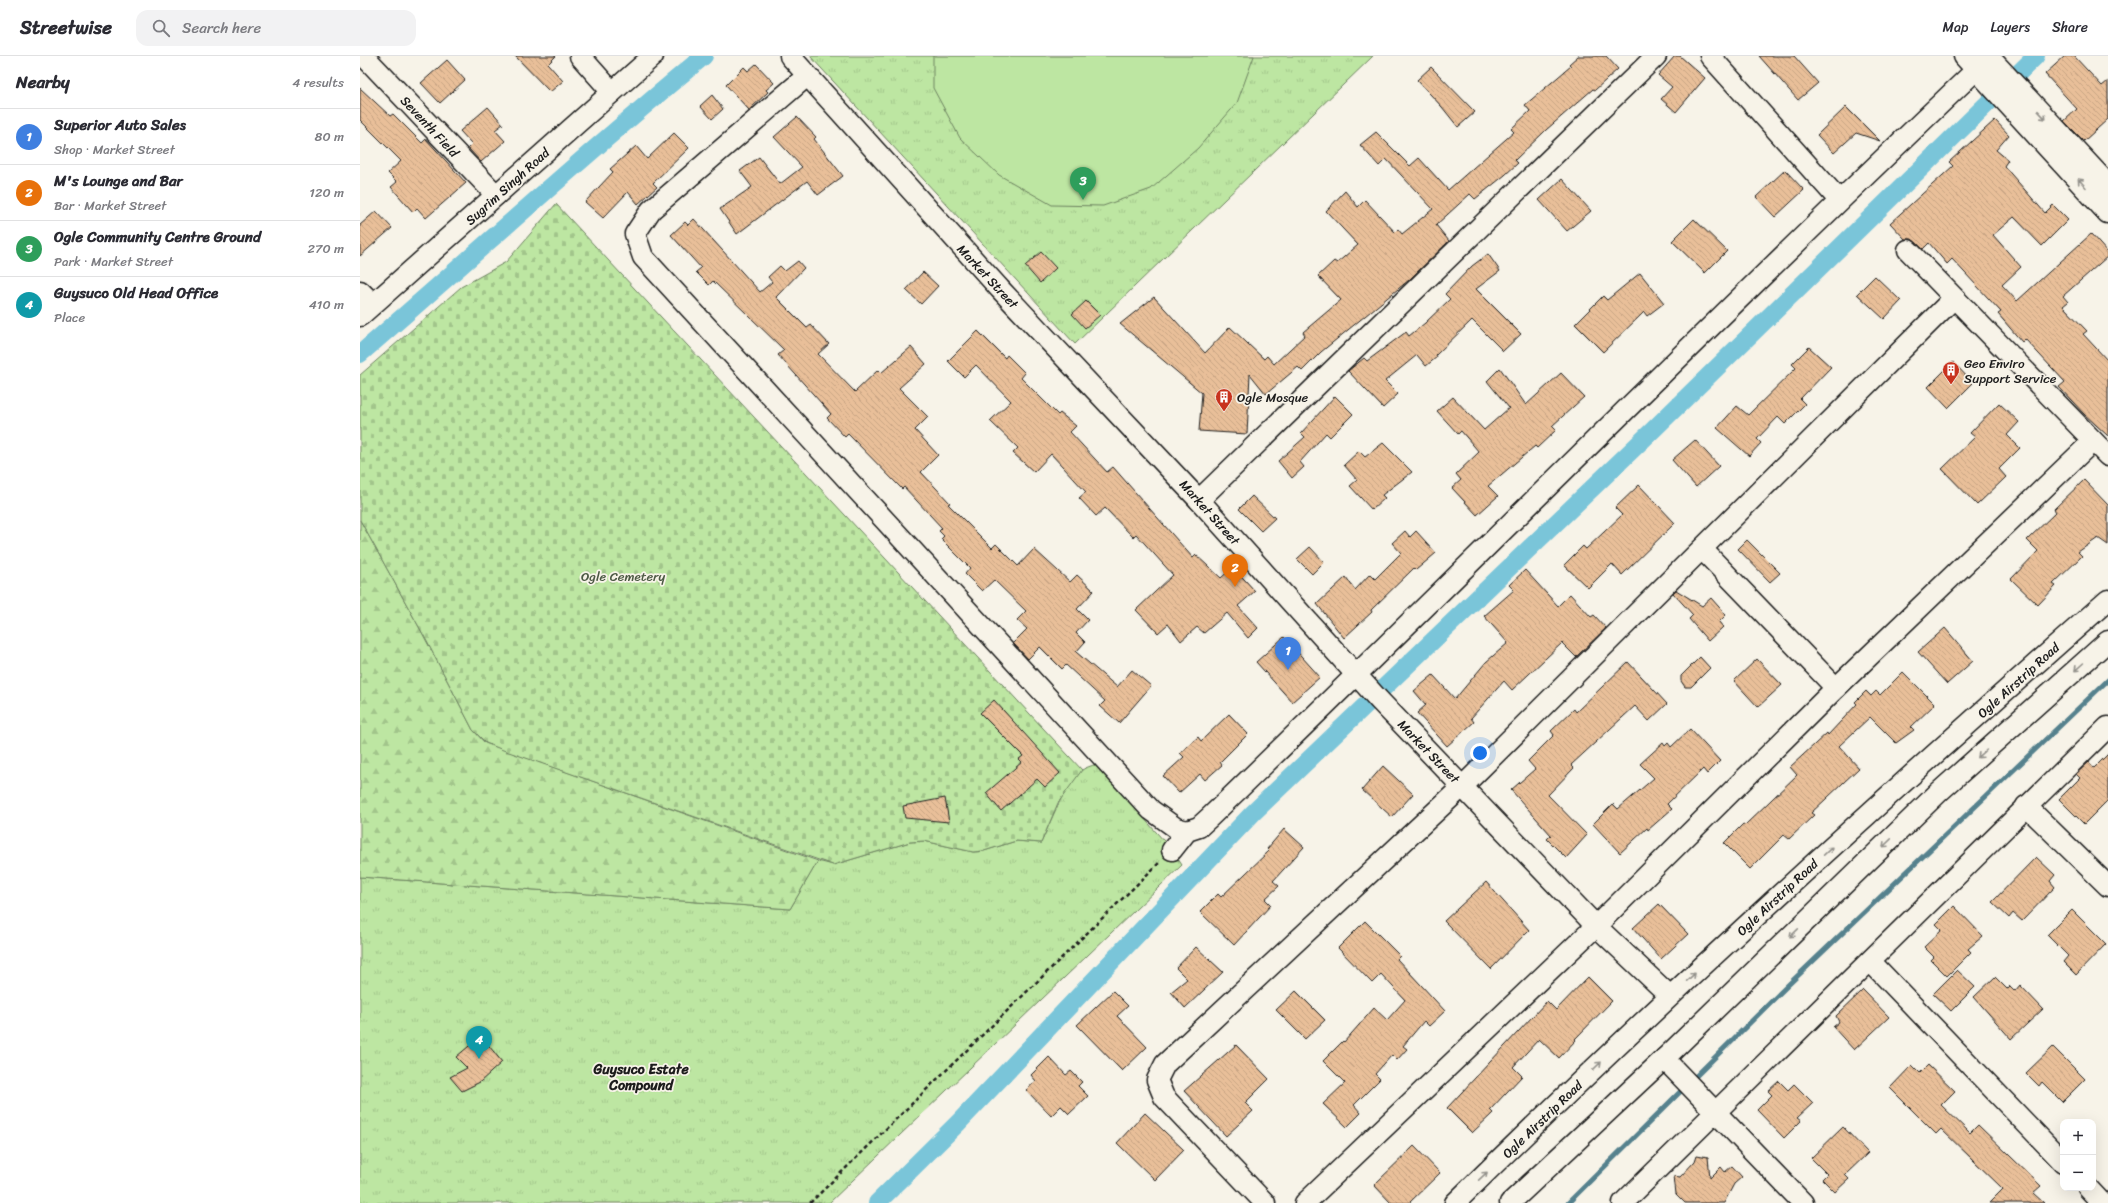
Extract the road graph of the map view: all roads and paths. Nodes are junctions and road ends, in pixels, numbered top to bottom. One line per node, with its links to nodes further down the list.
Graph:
1 (364, 56): 12 (street, Seventh Field)
2 (580, 56): 9 (street)
3 (653, 56): 9 (street, Sugrim Singh Road)
4 (790, 56): 8 (street, Market Street)
5 (1656, 56): 20 (street)
6 (1710, 56): 13 (street)
7 (1986, 63): 10 (main road); 13 (street)
8 (807, 76): 20 (street, Market Street); 29 (street)
9 (612, 92): 12 (street, Sugrim Singh Road)
10 (2010, 92): 11 (main road, one-way to 11); 14 (main road, one-way to 10)
11 (2108, 186)
12 (496, 195): 17 (street, Sugrim Singh Road)
13 (1839, 200): 24 (street)
14 (2108, 212)
15 (1908, 250): 16 (street)
16 (1953, 299): 18 (street); 21 (street)
17 (364, 303)
18 (2092, 441): 19 (street); 25 (street)
19 (2108, 456)
20 (1199, 500): 24 (street, Market Street)
21 (1702, 549): 25 (street); 27 (street)
22 (2108, 600): 34 (street, Ogle Airstrip Road, one-way to 22)
23 (2108, 641): 35 (street, one-way to 35)
24 (1361, 679): 27 (street, Market Street); 29 (street)
25 (1836, 688): 32 (street)
26 (2108, 727): 28 (street)
27 (1463, 786): 32 (street, Market Street); 40 (street)
28 (2026, 806): 31 (street); 33 (street)
29 (1187, 831): 30 (street)
30 (1172, 850): 39 (path)
31 (2108, 886)
32 (1596, 926): 34 (street, Market Street); 41 (street)
33 (1870, 962): 36 (street); 37 (street)
34 (1670, 996): 42 (street, Ogle Airstrip Road, one-way to 34)
35 (1668, 1062): 36 (street); 43 (street)
36 (1717, 1113): 44 (street); 45 (street)
37 (2060, 1159)
38 (2091, 1191): 46 (street)
39 (810, 1203)
40 (1265, 1203)
41 (1305, 1203)
42 (1455, 1203)
43 (1510, 1203)
44 (1623, 1203)
45 (1803, 1203)
46 (2102, 1203)

